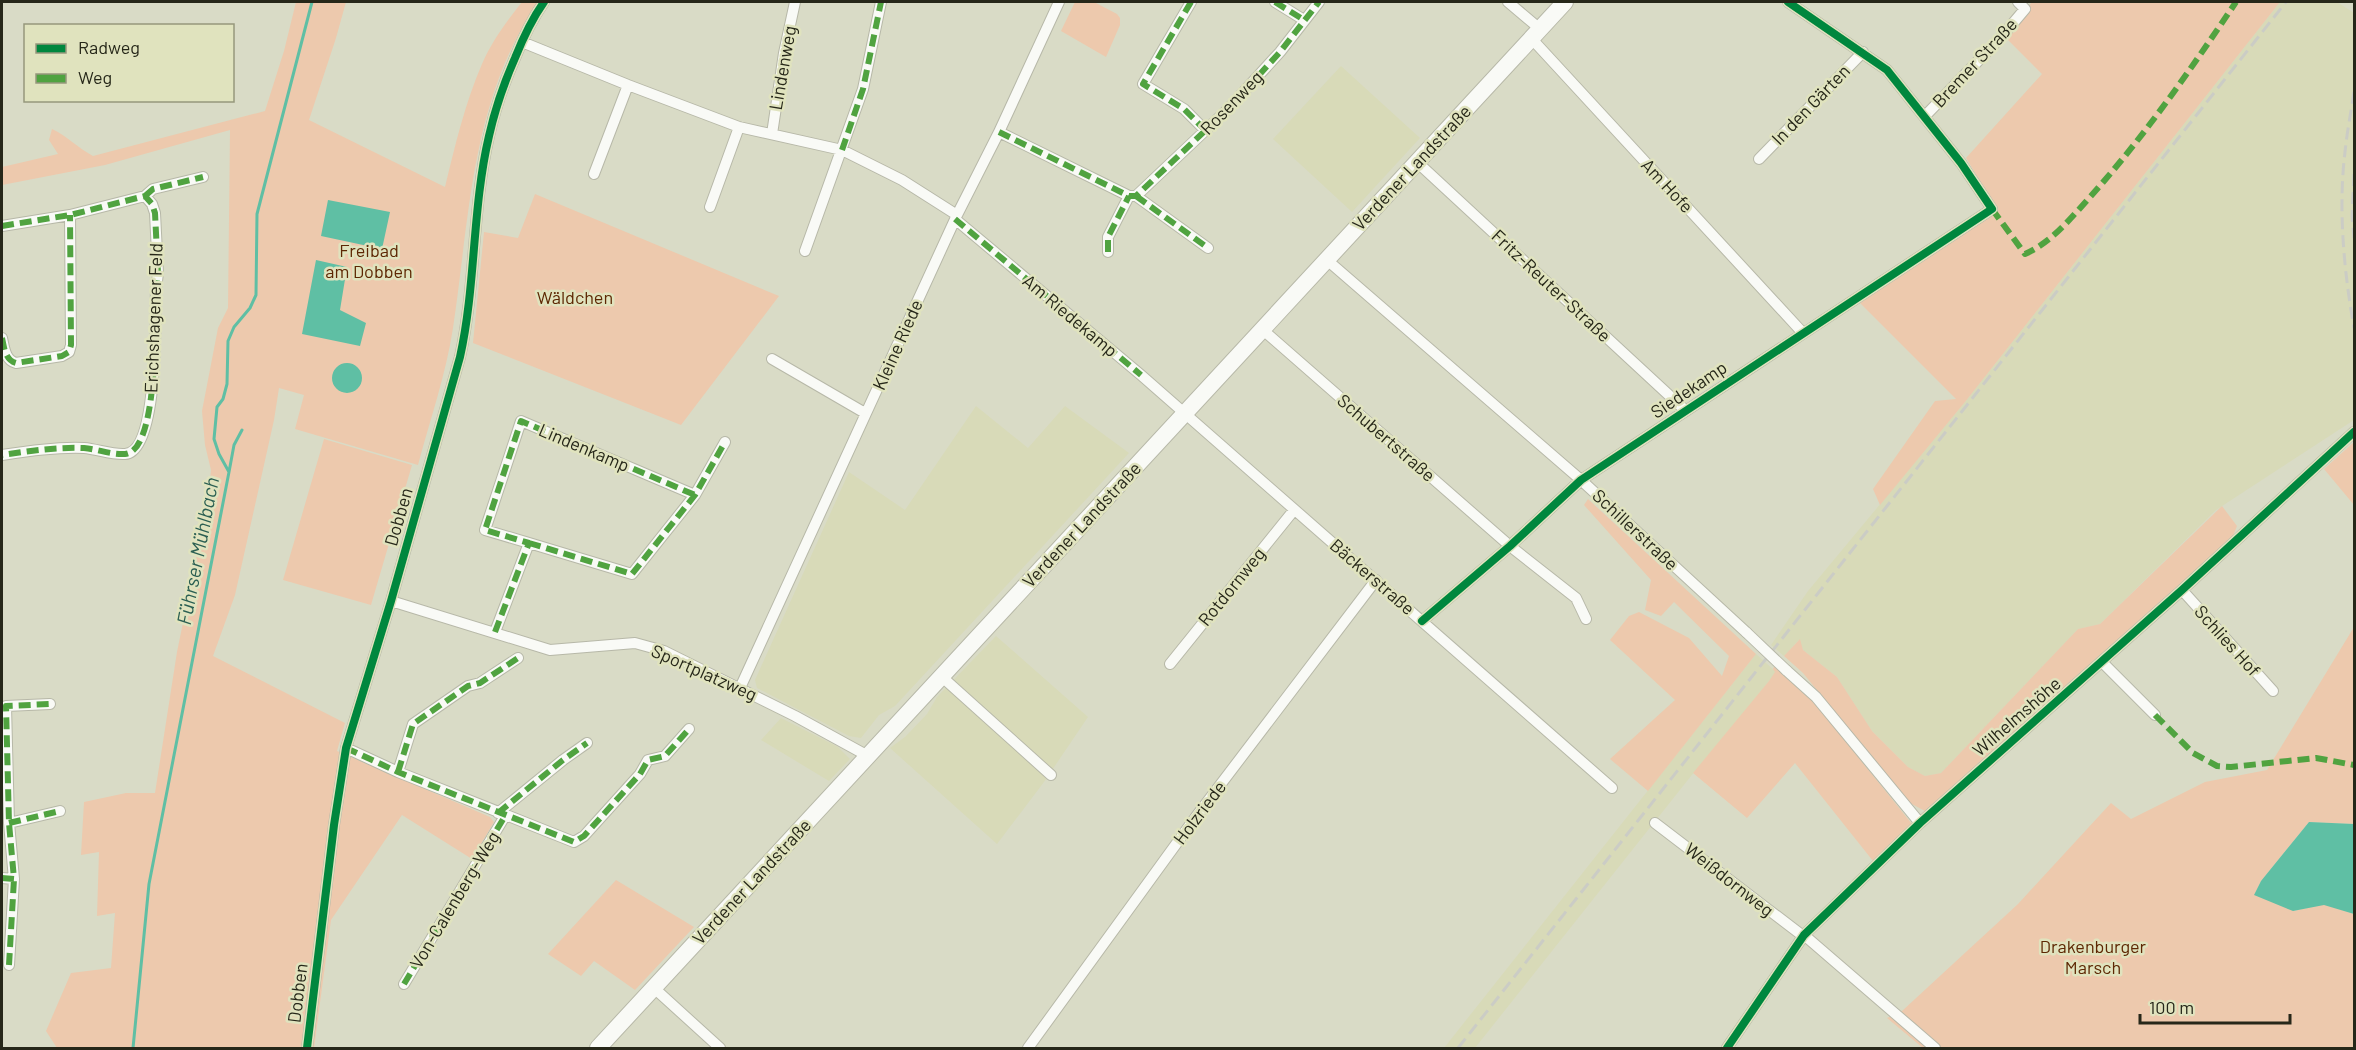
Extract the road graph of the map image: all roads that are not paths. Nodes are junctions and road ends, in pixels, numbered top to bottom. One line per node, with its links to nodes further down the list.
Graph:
1 (544, 2): 14 (street, Dobben)
2 (795, 2): 21 (street, Lindenweg)
3 (880, 2): 22 (street)
4 (1059, 2): 20 (street, Kleine Riede)
5 (1191, 2): 19 (street)
6 (1275, 2): 12 (street)
7 (1319, 2): 12 (street, Rosenweg)
8 (1508, 2): 13 (street, Am Hofe)
9 (1565, 2): 13 (main road, Verdener Landstraße)
10 (1788, 2): 15 (street)
11 (2021, 5): 17 (street, Bremer Straße)
12 (1304, 20): 19 (street, Rosenweg)
13 (1536, 33): 24 (main road, Verdener Landstraße); 38 (street, Am Hofe)
14 (522, 42): 16 (street, Am Riedekamp); 54 (street, Dobben)
15 (1863, 52): 17 (street); 23 (street, In den Gärten)
16 (628, 85): 18 (street, Am Riedekamp); 25 (street)
17 (1925, 116): 38 (street, Siedekamp)
18 (739, 127): 21 (street, Am Riedekamp); 29 (street)
19 (1206, 131): 28 (street, Rosenweg)
20 (999, 132): 28 (street); 31 (street, Kleine Riede)
21 (772, 134): 22 (street, Am Riedekamp)
22 (842, 150): 31 (street, Am Riedekamp); 34 (street)
23 (1759, 159)
24 (1417, 162): 36 (main road, Verdener Landstraße); 41 (street, Fritz-Reuter-Straße)
25 (594, 174)
26 (203, 177): 27 (street)
27 (145, 196): 30 (street); 46 (street, Erichshagener Feld)
28 (1132, 196): 33 (street); 35 (street, Rosenweg)
29 (710, 207)
30 (70, 215): 32 (street); 39 (street)
31 (956, 217): 42 (street, Kleine Riede); 43 (street, Am Riedekamp)
32 (2, 226)
33 (1208, 248)
34 (805, 251)
35 (1108, 252)
36 (1327, 260): 37 (main road, Verdener Landstraße); 47 (street, Schillerstraße)
37 (1263, 330): 43 (main road, Verdener Landstraße); 51 (street, Schubertstraße)
38 (1802, 333): 41 (street, Siedekamp)
39 (2, 338)
40 (772, 359): 42 (street)
41 (1685, 410): 47 (street, Siedekamp)
42 (865, 413): 62 (street, Kleine Riede)
43 (1184, 415): 49 (street, Bäckerstraße); 61 (main road, Verdener Landstraße)
44 (2355, 432): 53 (street, Wilhelmshöhe)
45 (725, 442): 48 (street, Lindenkamp)
46 (2, 454)
47 (1579, 479): 51 (street, Siedekamp); 77 (street, Schillerstraße, bridge)
48 (696, 495): 50 (street, Lindenkamp); 50 (street, Lindenkamp)
49 (1294, 510): 52 (street, Bäckerstraße); 60 (street, Rotdornweg)
50 (529, 543): 57 (street)
51 (1510, 546): 55 (street); 56 (street, Siedekamp)
52 (1376, 580): 56 (street, Bäckerstraße); 87 (street, Holzriede)
53 (2182, 590): 59 (street, Wilhelmshöhe); 63 (street, Schlies Hof)
54 (391, 601): 57 (street, Sportplatzweg); 68 (street, Dobben)
55 (1586, 618)
56 (1422, 621): 72 (street, Bäckerstraße)
57 (495, 632): 62 (street, Sportplatzweg)
58 (518, 658): 70 (street)
59 (2102, 662): 65 (street); 77 (street, Wilhelmshöhe)
60 (1170, 664)
61 (941, 676): 69 (main road, Verdener Landstraße); 71 (street)
62 (740, 688): 69 (street, Sportplatzweg)
63 (2272, 691)
64 (50, 704): 75 (street)
65 (2155, 715)
66 (689, 729): 74 (street, Von-Calenberg-Weg)
67 (587, 743): 74 (street, Von-Calenberg-Weg)
68 (346, 748): 70 (street, Von-Calenberg-Weg); 84 (street, Dobben)
69 (868, 756): 83 (main road, Verdener Landstraße)
70 (398, 772): 74 (street, Von-Calenberg-Weg)
71 (1051, 775)
72 (1612, 788)
73 (60, 811): 75 (street)
74 (502, 815): 82 (street, Von-Calenberg-Weg)
75 (9, 823): 79 (street)
76 (1655, 823): 80 (street, Weißdornweg)
77 (1920, 823): 80 (street, Wilhelmshöhe)
78 (2, 878): 79 (street)
79 (14, 879): 81 (street)
80 (1803, 936): 88 (street, Wilhelmshöhe); 89 (street, Weißdornweg)
81 (9, 965)
82 (404, 984)
83 (654, 988): 85 (main road, Verdener Landstraße); 86 (street)
84 (307, 1048)
85 (598, 1048)
86 (720, 1048)
87 (1028, 1048)
88 (1726, 1048)
89 (1935, 1048)

